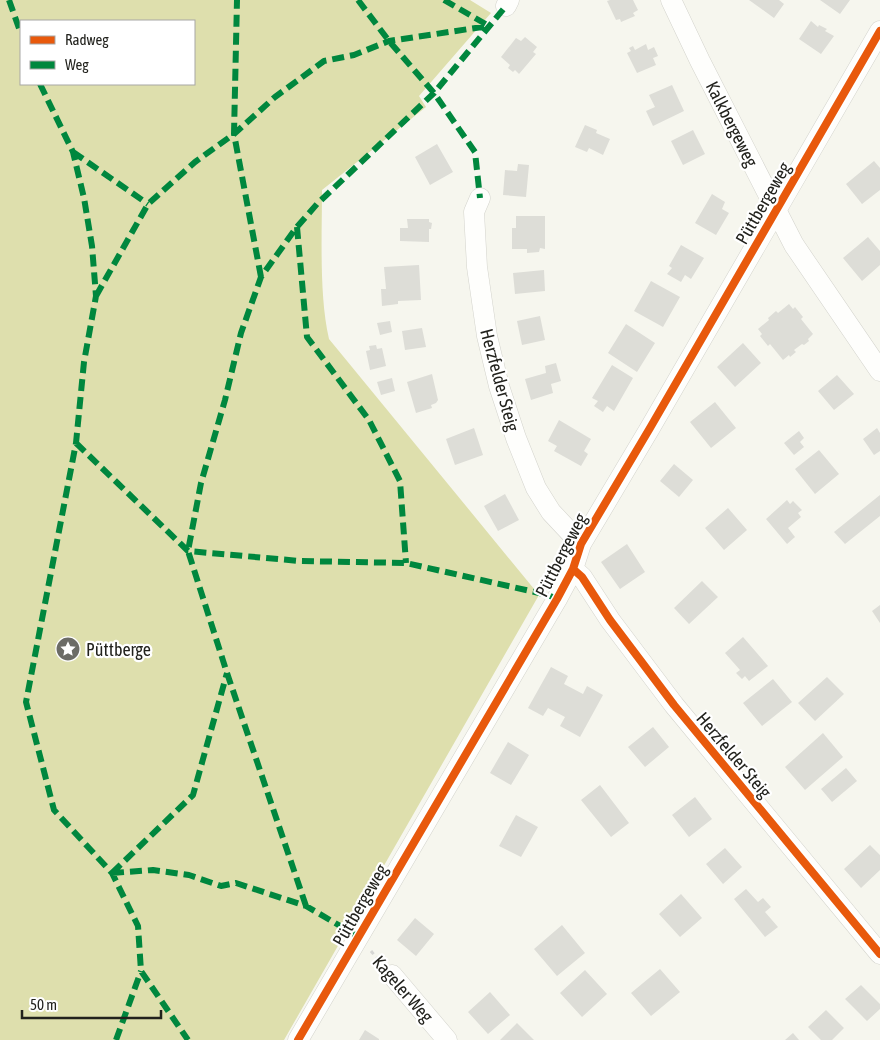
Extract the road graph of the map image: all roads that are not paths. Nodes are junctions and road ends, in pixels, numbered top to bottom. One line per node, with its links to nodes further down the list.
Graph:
1 (671, 0): 4 (street, Kalkbergeweg)
2 (880, 31): 4 (street, Püttbergeweg)
3 (480, 198): 6 (street, Herzfelder Steig)
4 (777, 209): 5 (street, Kalkbergeweg); 6 (street, Püttbergeweg)
5 (880, 372)
6 (581, 544): 7 (street, Püttbergeweg)
7 (574, 569): 8 (street, Herzfelder Steig); 10 (street, Püttbergeweg)
8 (880, 954)
9 (392, 975): 11 (street, Kageler Weg)
10 (298, 1040)
11 (448, 1040)

